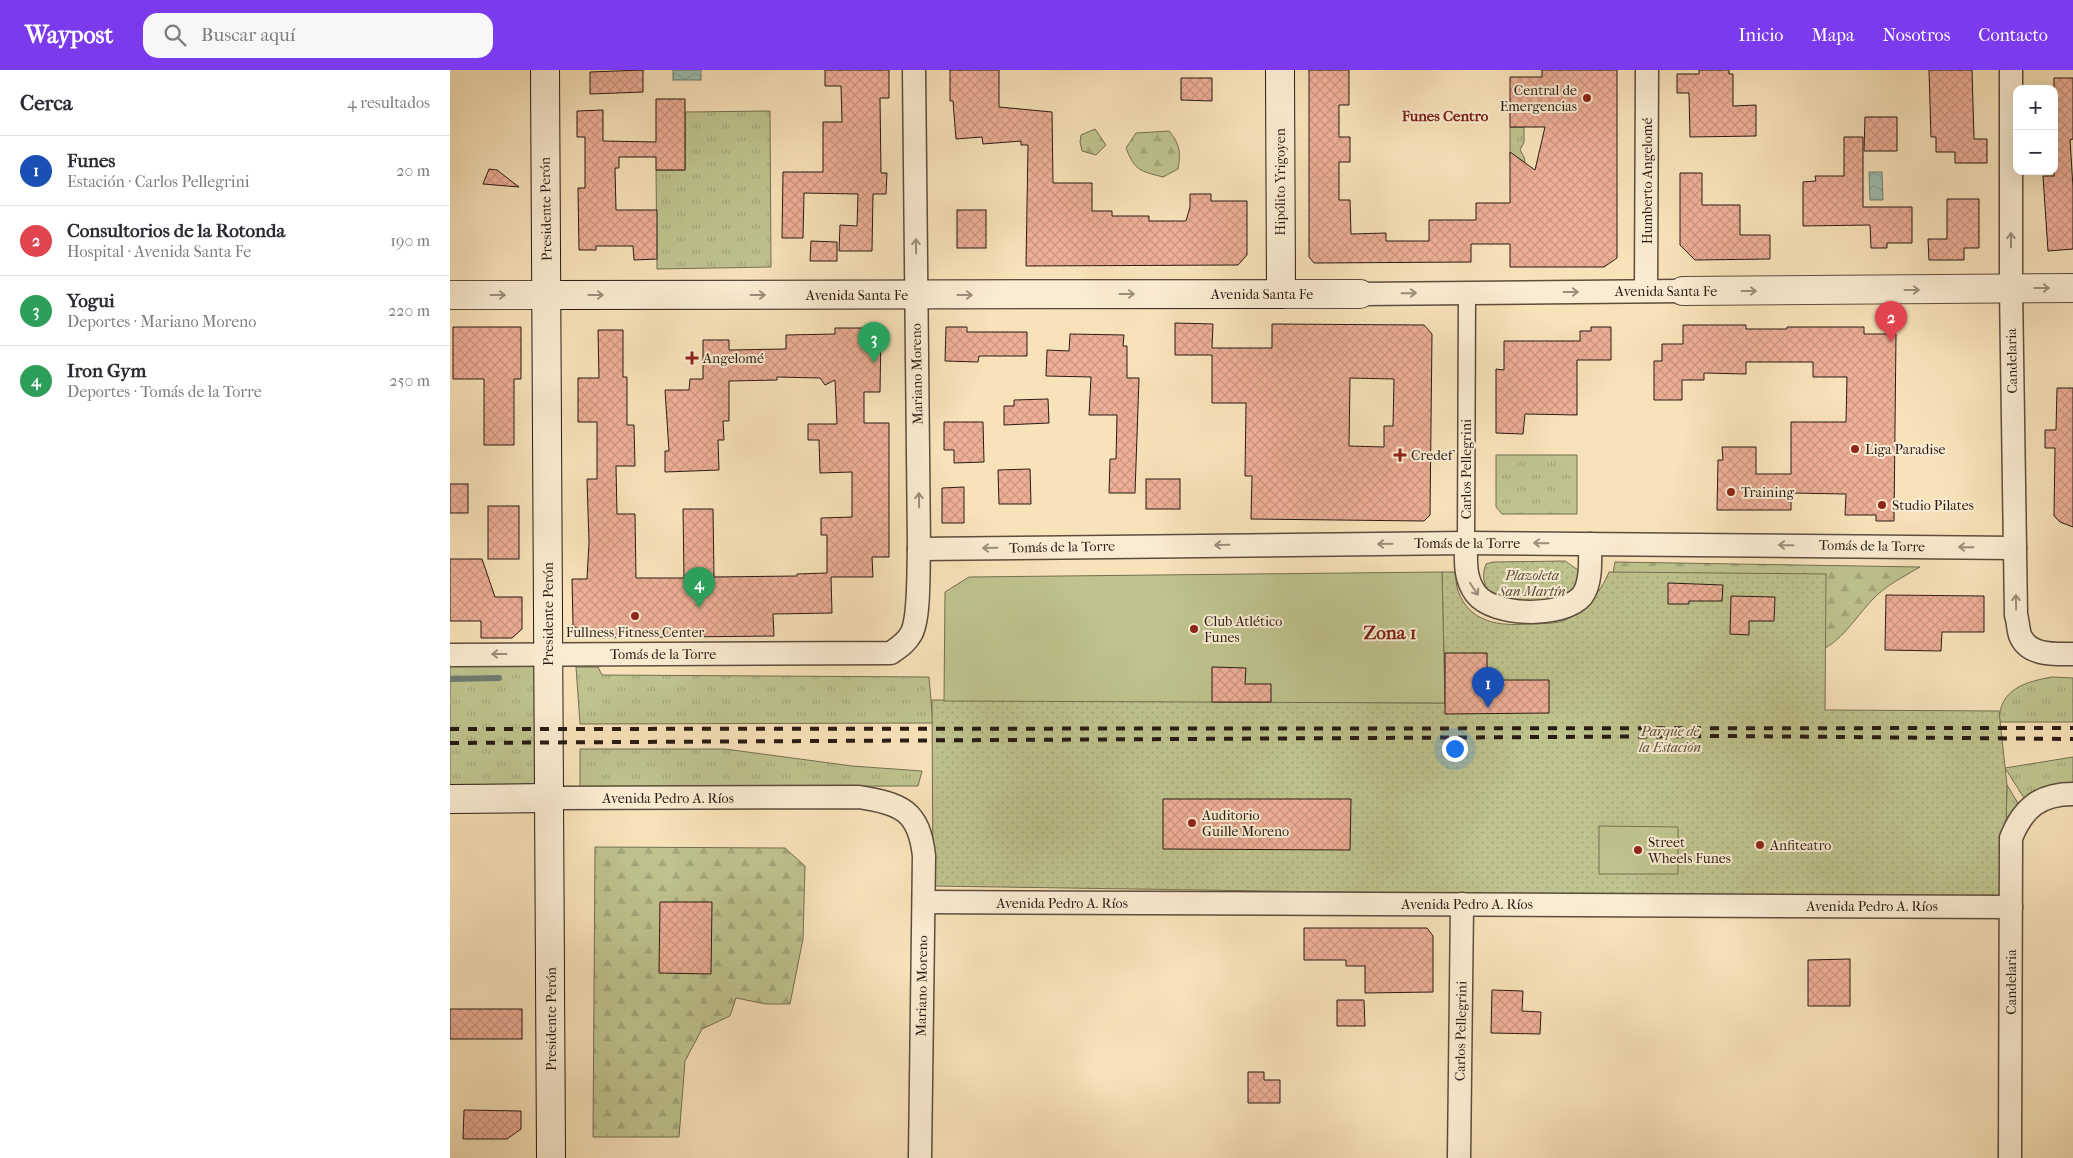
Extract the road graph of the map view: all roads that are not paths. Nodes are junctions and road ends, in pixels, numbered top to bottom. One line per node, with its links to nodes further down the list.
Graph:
1 (545, 70): 15 (main road, Presidente Perón)
2 (914, 70): 11 (street, Mariano Moreno, one-way to 2)
3 (1280, 70): 12 (main road, Hipólito Yrigoyen)
4 (1646, 70): 9 (street, Humberto Angelomé)
5 (2010, 70): 6 (street, Candelaria, one-way to 5)
6 (2011, 288): 7 (main road, Avenida Santa Fe, one-way to 7); 8 (main road, Avenida Santa Fe, one-way to 6); 18 (street, Candelaria)
7 (2073, 288)
8 (1683, 291): 9 (street, Avenida Santa Fe)
9 (1646, 292): 10 (street, Avenida Santa Fe, one-way to 9)
10 (1466, 293): 13 (street, Avenida Santa Fe, one-way to 10); 16 (street, Carlos Pellegrini)
11 (916, 294): 12 (main road, Avenida Santa Fe, one-way to 12); 15 (main road, Avenida Santa Fe, one-way to 11); 19 (street, Mariano Moreno, one-way to 11)
12 (1281, 294): 13 (main road, Avenida Santa Fe)
13 (1360, 294)
14 (450, 295): 15 (main road, Avenida Santa Fe, one-way to 15)
15 (547, 295): 21 (main road, Presidente Perón)
16 (1466, 542): 17 (street, Tomás de la Torre, one-way to 16); 17 (street, Carlos Pellegrini, one-way to 17); 19 (street, Tomás de la Torre, one-way to 19)
17 (1590, 544): 18 (street, Tomás de la Torre, one-way to 17)
18 (2015, 548): 22 (street, Candelaria, one-way to 18)
19 (919, 549): 20 (street, Mariano Moreno)
20 (903, 645): 21 (street, Tomás de la Torre)
21 (548, 654): 23 (street, Tomás de la Torre, one-way to 23); 26 (main road, Presidente Perón)
22 (2073, 654)
23 (450, 655)
24 (2073, 794): 30 (street, Candelaria)
25 (450, 798): 26 (main road, Avenida Pedro A. Ríos)
26 (549, 798): 27 (street, Avenida Pedro A. Ríos); 31 (main road, Presidente Perón)
27 (911, 816): 28 (street, Mariano Moreno)
28 (924, 902): 29 (street, Avenida Pedro A. Ríos); 32 (street, Mariano Moreno)
29 (1462, 904): 30 (street, Avenida Pedro A. Ríos); 33 (street, Carlos Pellegrini)
30 (2011, 907): 34 (street, Candelaria)
31 (551, 1158)
32 (920, 1158)
33 (1459, 1158)
34 (2010, 1158)

